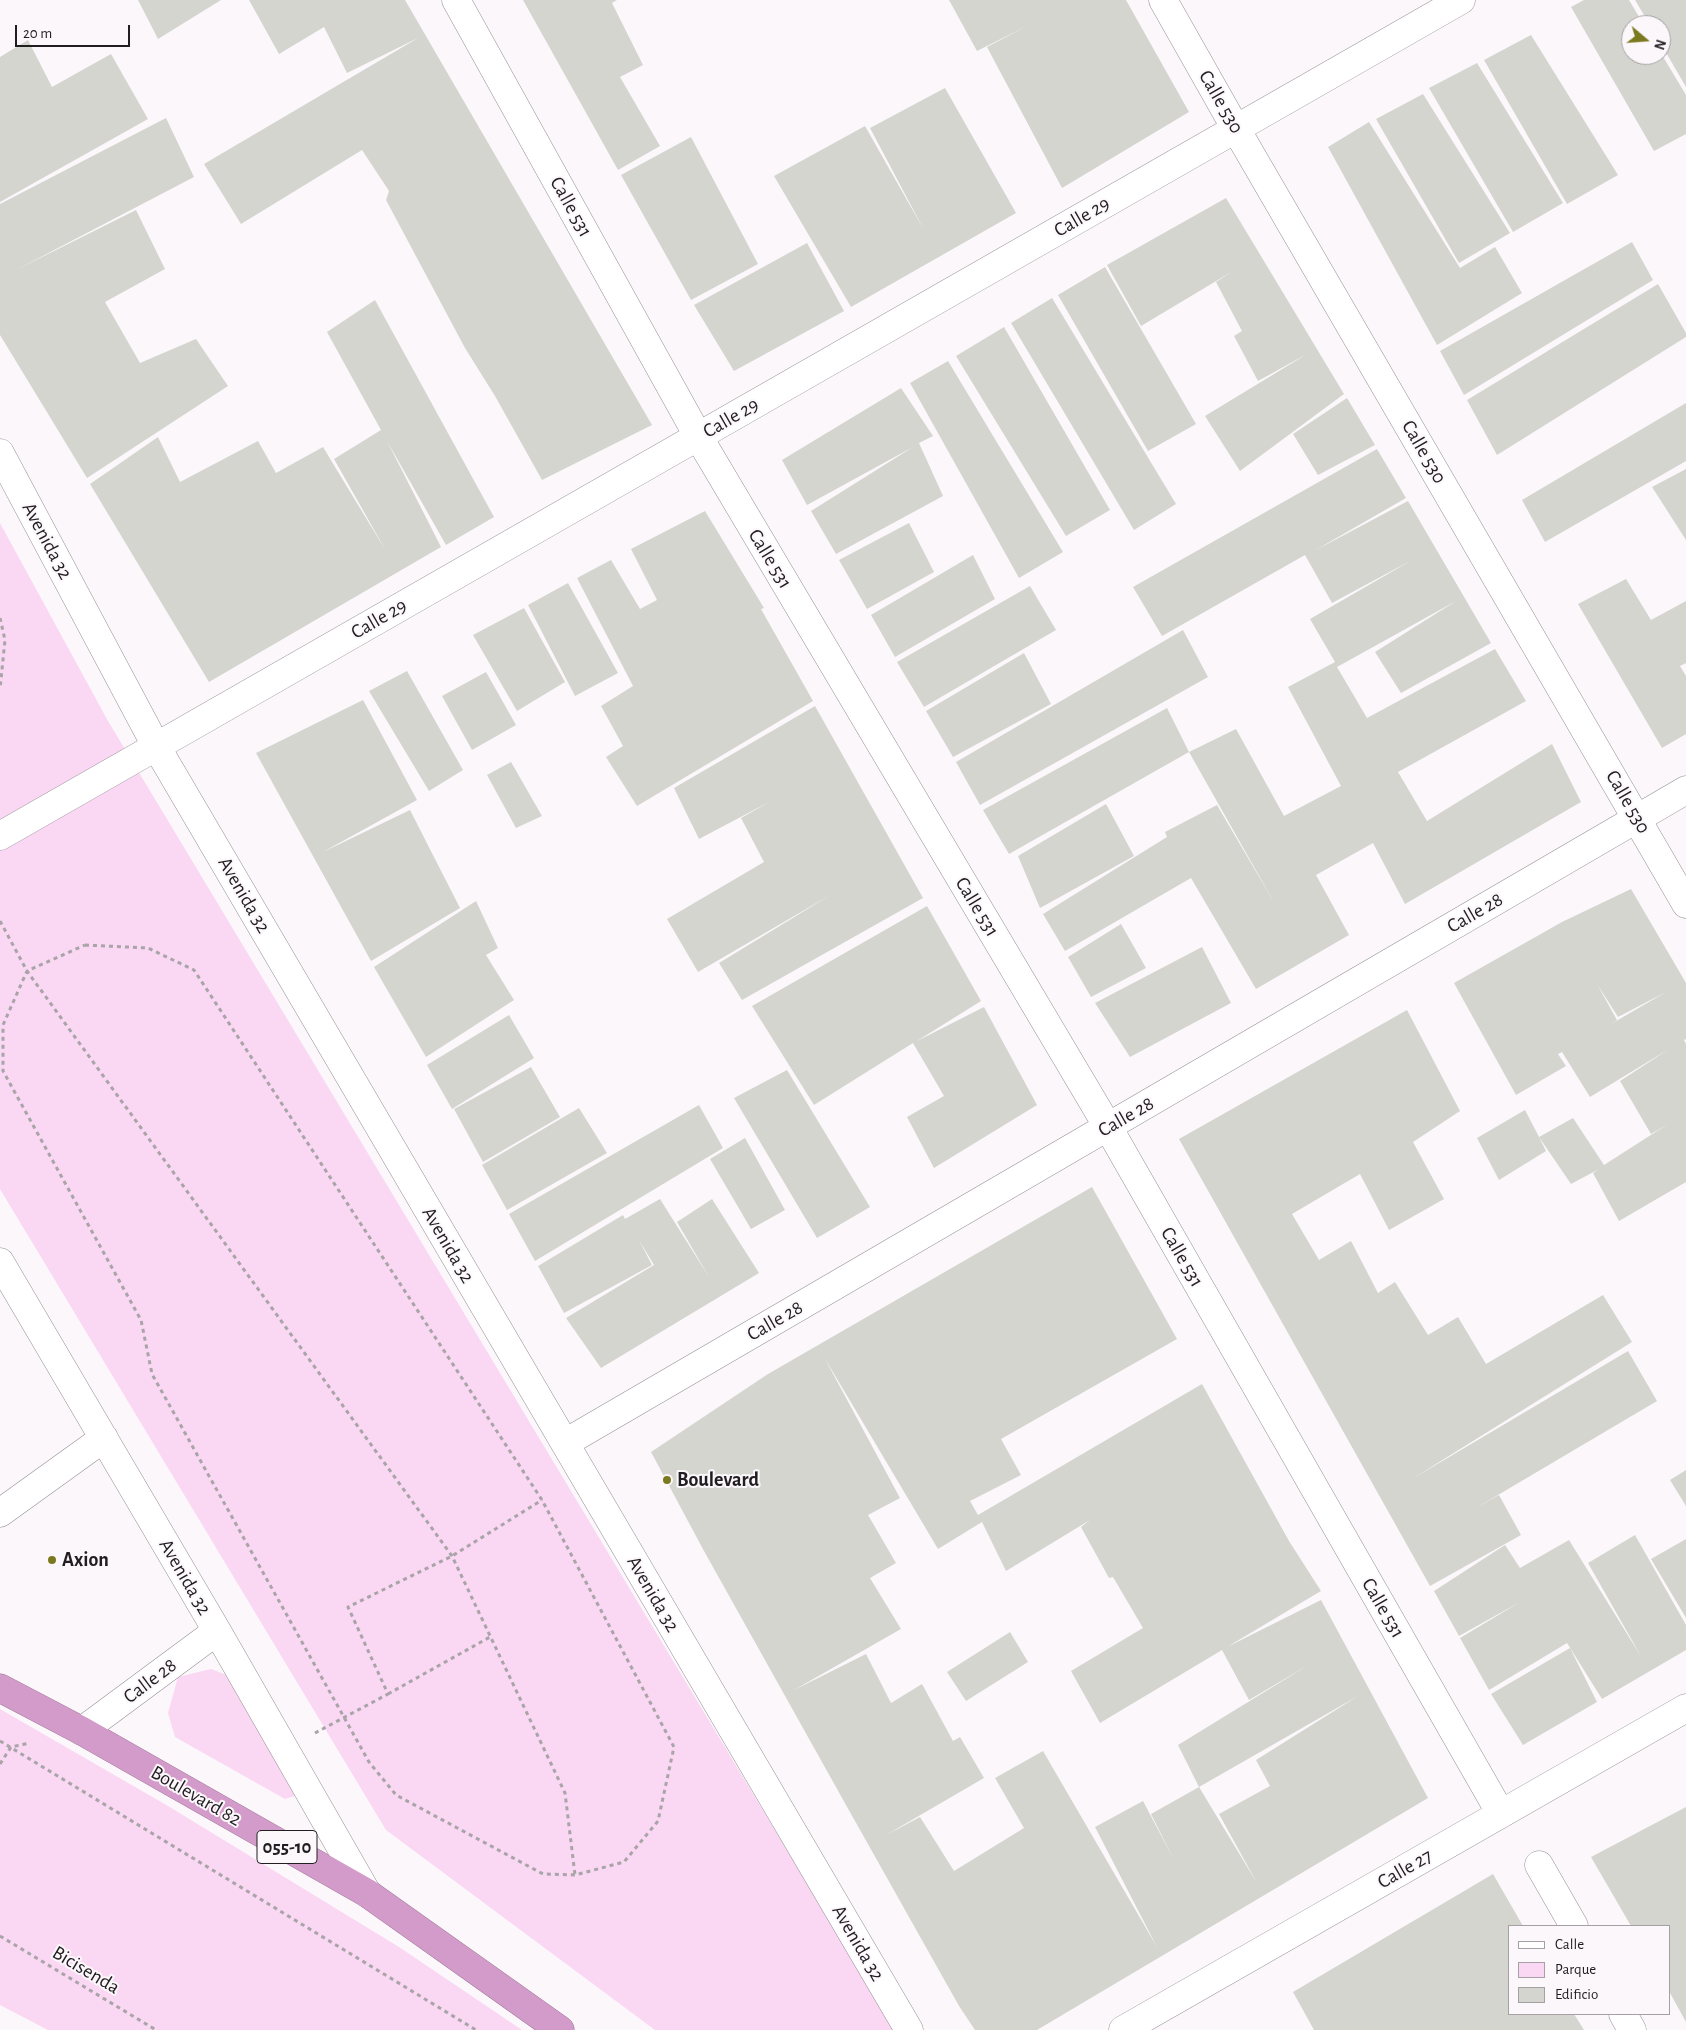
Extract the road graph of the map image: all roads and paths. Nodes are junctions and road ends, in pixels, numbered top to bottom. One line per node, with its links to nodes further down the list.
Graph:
1 (456, 0): 5 (street, Calle 531)
2 (1163, 0): 4 (street, Calle 530)
3 (1461, 0): 4 (street, Calle 29)
4 (1236, 129): 5 (street, Calle 29); 11 (street, Calle 530)
5 (698, 436): 9 (street, Calle 29); 16 (street, Calle 531)
6 (0, 453): 9 (street, Avenida 32)
7 (0, 618): 8 (path)
8 (0, 689)
9 (156, 746): 12 (street, Calle 29); 19 (street, Avenida 32)
10 (1686, 790): 11 (street, Calle 28)
11 (1638, 818): 13 (street, Calle 530); 16 (street, Calle 28)
12 (0, 836)
13 (1686, 904)
14 (0, 921): 15 (path)
15 (27, 971): 20 (path); 22 (path); 28 (path)
16 (1108, 1127): 19 (street, Calle 28); 32 (street, Calle 531)
17 (0, 1262): 18 (street, Avenida 32)
18 (104, 1438): 21 (street); 23 (street, Avenida 32)
19 (565, 1443): 42 (street, Avenida 32)
20 (542, 1500): 22 (path); 34 (path)
21 (0, 1512)
22 (452, 1556): 24 (path); 26 (path)
23 (217, 1631): 29 (street, Calle 28); 31 (street, Avenida 32)
24 (490, 1637): 26 (path); 34 (path)
25 (0, 1688): 29 (highway, Boulevard 82 / 055-10)
26 (388, 1694): 28 (path)
27 (1686, 1708): 32 (street, Calle 27)
28 (344, 1717): 31 (path); 34 (path)
29 (82, 1731): 35 (highway, Boulevard 82 / 055-10)
30 (0, 1741): 40 (path)
31 (285, 1750): 35 (street, Avenida 32)
32 (1501, 1814): 43 (street, Calle 27)
33 (1539, 1865): 36 (street)
34 (575, 1875)
35 (367, 1893): 41 (highway, Boulevard 82 / 055-10)
36 (1573, 1925)
37 (0, 1936): 39 (path, Bicisenda)
38 (1624, 2015): 44 (street)
39 (156, 2030)
40 (476, 2030)
41 (560, 2030)
42 (909, 2030)
43 (1123, 2030)
44 (1632, 2030)

